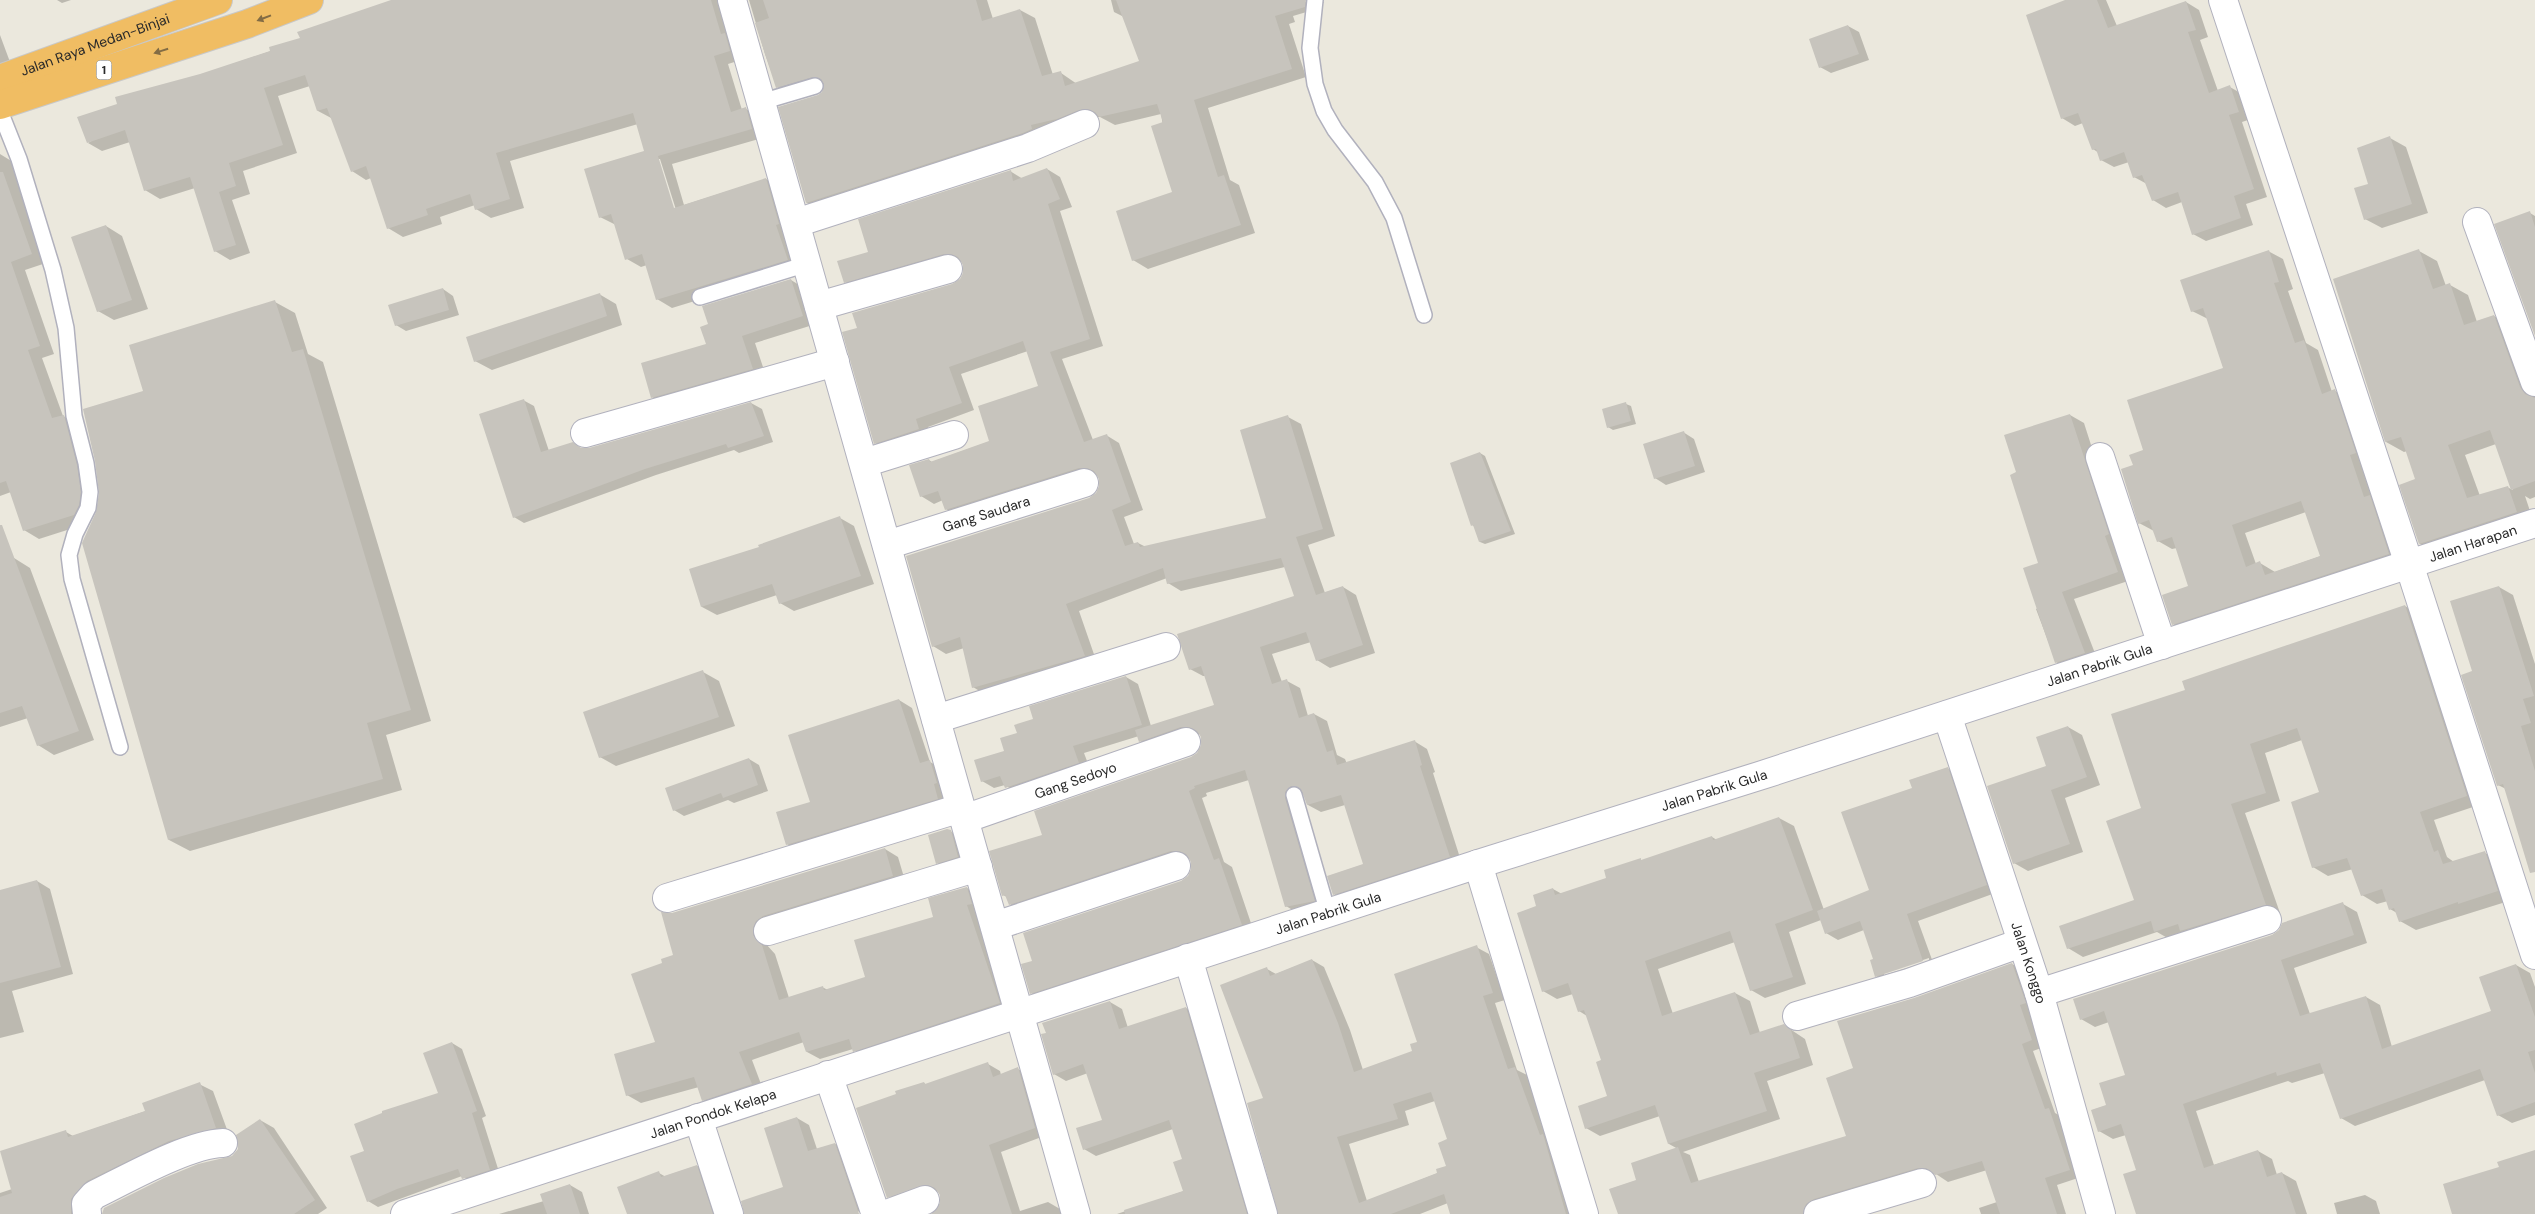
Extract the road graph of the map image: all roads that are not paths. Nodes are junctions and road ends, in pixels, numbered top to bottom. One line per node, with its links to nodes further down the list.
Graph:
1 (218, 0): 6 (highway, Jalan Raya Medan-Binjai / 1)
2 (309, 0): 9 (highway, Jalan Raya Medan-Binjai / 1, one-way to 9)
3 (732, 0): 8 (street)
4 (1315, 0): 18 (lane)
5 (2223, 0): 28 (street)
6 (0, 79)
7 (815, 86): 8 (lane)
8 (761, 102): 13 (street)
9 (0, 105)
10 (0, 111): 34 (lane)
11 (1086, 124): 13 (street)
12 (2477, 222): 20 (street)
13 (796, 223): 14 (street)
14 (807, 264): 16 (lane); 17 (street)
15 (948, 269): 17 (street)
16 (700, 297)
17 (819, 306): 19 (street)
18 (1424, 314)
19 (835, 362): 21 (street); 24 (street)
20 (2535, 382)
21 (585, 433)
22 (954, 435): 24 (street)
23 (2100, 457): 29 (street)
24 (864, 463): 27 (street)
25 (1084, 483): 27 (street, Gang Saudara)
26 (2535, 523): 28 (street, Jalan Harapan)
27 (887, 545): 32 (street)
28 (2409, 564): 29 (street, Jalan Pabrik Gula); 46 (street)
29 (2162, 645): 31 (street, Jalan Pabrik Gula)
30 (1166, 647): 32 (street)
31 (1946, 714): 37 (street, Jalan Pabrik Gula); 45 (street, Jalan Konggo)
32 (936, 720): 36 (street)
33 (1186, 742): 36 (street, Gang Sedoyo)
34 (120, 747)
35 (1294, 795): 41 (lane)
36 (963, 814): 38 (street); 40 (street, Gang Sedoyo)
37 (1478, 864): 41 (street, Jalan Pabrik Gula); 64 (street)
38 (978, 866): 43 (street); 44 (street)
39 (1176, 866): 43 (street)
40 (667, 898)
41 (1328, 912): 47 (street, Jalan Pabrik Gula)
42 (2267, 920): 48 (street)
43 (995, 926): 49 (street)
44 (768, 931)
45 (2021, 943): 48 (street, Jalan Konggo); 50 (street)
46 (2535, 954)
47 (1188, 958): 49 (street, Jalan Pabrik Gula); 63 (street)
48 (2039, 993): 66 (street, Jalan Konggo)
49 (1019, 1013): 51 (street, Jalan Pondok Kelapa); 62 (street)
50 (1798, 1016)
51 (828, 1075): 52 (street, Jalan Pondok Kelapa); 60 (street)
52 (698, 1118): 56 (street, Jalan Pondok Kelapa); 59 (street)
53 (223, 1143): 57 (street)
54 (1922, 1184): 65 (street)
55 (925, 1200): 61 (street)
56 (462, 1205): 58 (street, Jalan Pondok Kelapa)
57 (87, 1214)
58 (405, 1214)
59 (729, 1214)
60 (879, 1214)
61 (887, 1214)
62 (1076, 1214)
63 (1263, 1214)
64 (1584, 1214)
65 (1818, 1214)
66 (2101, 1214)

